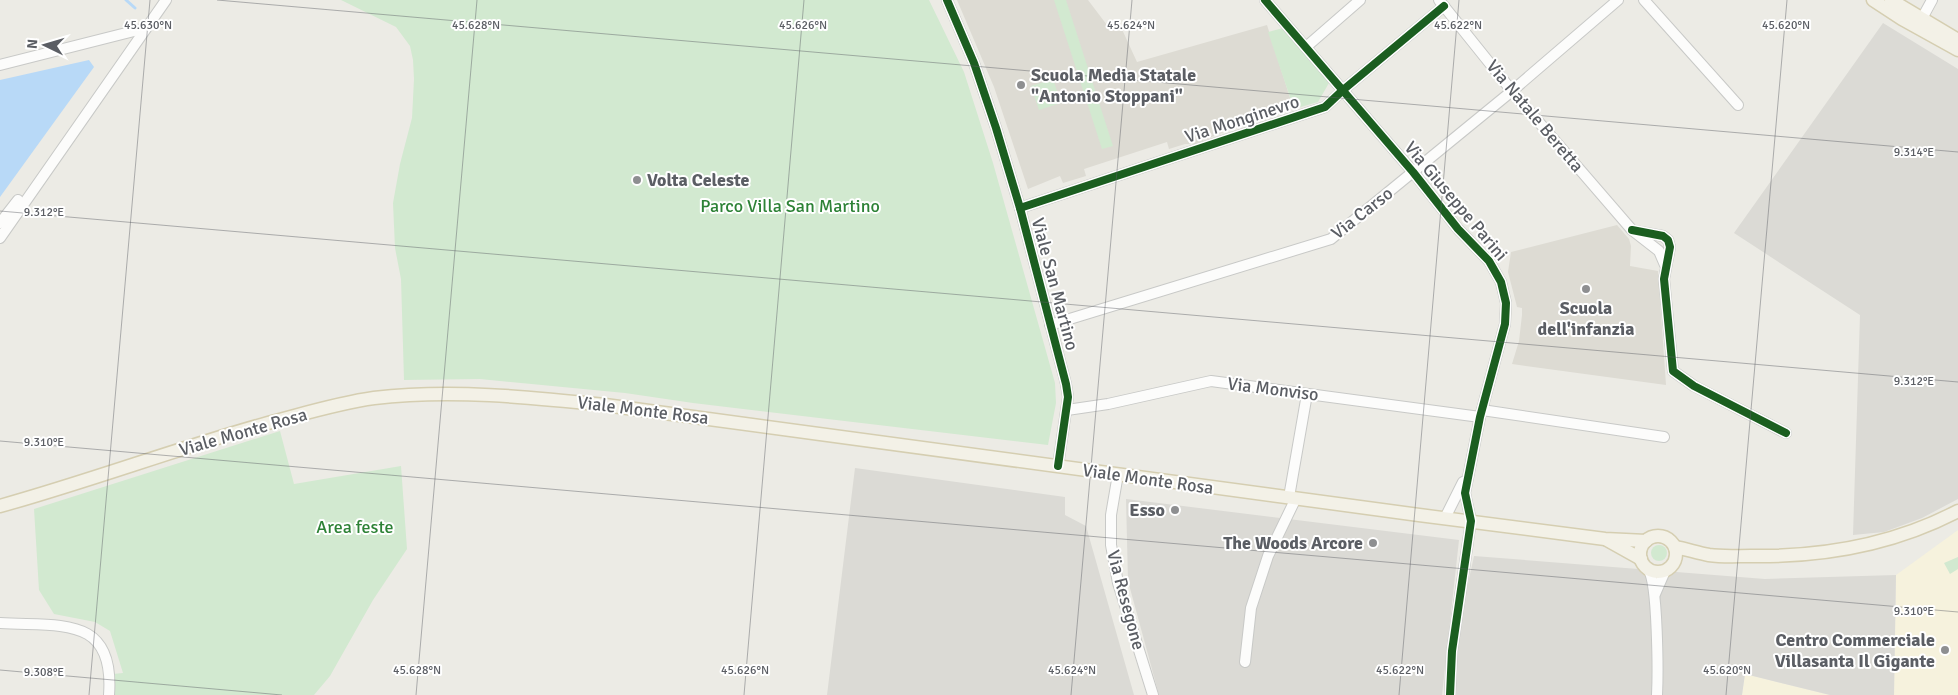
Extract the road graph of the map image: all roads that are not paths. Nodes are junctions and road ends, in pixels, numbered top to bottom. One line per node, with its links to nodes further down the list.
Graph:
1 (166, 0): 12 (street)
2 (947, 0): 22 (street, Viale San Martino)
3 (1265, 0): 14 (street, Via Giuseppe Parini)
4 (1360, 0): 14 (street)
5 (1618, 0): 18 (street, Via Carso)
6 (1644, 0): 19 (street)
7 (1873, 0): 11 (main road)
8 (1891, 0): 11 (main road)
9 (1932, 0): 11 (street)
10 (1442, 3): 17 (street, Via Monginevro); 18 (street, Via Natale Beretta)
11 (1919, 23): 13 (main road); 15 (main road)
12 (146, 28): 16 (street); 20 (street)
13 (1958, 40)
14 (1306, 46): 17 (street, Via Giuseppe Parini)
15 (1958, 50)
16 (0, 65)
17 (1343, 90): 21 (street, Via Giuseppe Parini); 22 (street, Via Monginevro)
18 (1512, 91): 21 (street, Via Carso); 29 (street, Via Natale Beretta)
19 (1738, 105)
20 (49, 166): 23 (street); 24 (street)
21 (1413, 172): 25 (street, Via Carso); 28 (street, Via Giuseppe Parini)
22 (1020, 208): 25 (street, Viale San Martino)
23 (0, 223)
24 (0, 238)
25 (1050, 325): 27 (street, Viale San Martino)
26 (1307, 394): 27 (street, Via Monviso); 28 (street, Via Monviso); 34 (street)
27 (1067, 410): 31 (street, Viale San Martino)
28 (1481, 414): 30 (street, Via Monviso); 32 (street, Via Giuseppe Parini)
29 (1786, 433)
30 (1664, 437)
31 (1058, 466): 33 (main road, Viale Monte Rosa); 35 (main road, Viale Monte Rosa)
32 (1470, 467): 37 (street, Via Giuseppe Parini); 38 (street, Via Giuseppe Parini)
33 (1118, 474): 34 (main road, Viale Monte Rosa); 49 (street, Via Resegone)
34 (1293, 498): 37 (main road, Viale Monte Rosa); 47 (street)
35 (0, 506)
36 (1958, 511): 42 (main road, Viale Monte Rosa)
37 (1445, 518): 38 (main road, Viale Monte Rosa)
38 (1471, 521): 39 (main road, Viale Monte Rosa); 50 (street)
39 (1605, 539): 40 (main road, Viale Monte Rosa); 43 (main road, Viale Monte Rosa)
40 (1646, 541): 41 (main road, Viale Monte Rosa); 43 (main road)
41 (1675, 547): 42 (main road, Viale Monte Rosa); 44 (main road)
42 (1709, 555): 44 (main road, Viale Monte Rosa)
43 (1644, 564): 44 (main road, Viale Monte Rosa); 45 (street)
44 (1670, 567): 45 (street)
45 (1654, 595): 51 (street)
46 (0, 623): 48 (street)
47 (1246, 662)
48 (109, 695)
49 (1153, 695)
50 (1450, 695)
51 (1657, 695)

